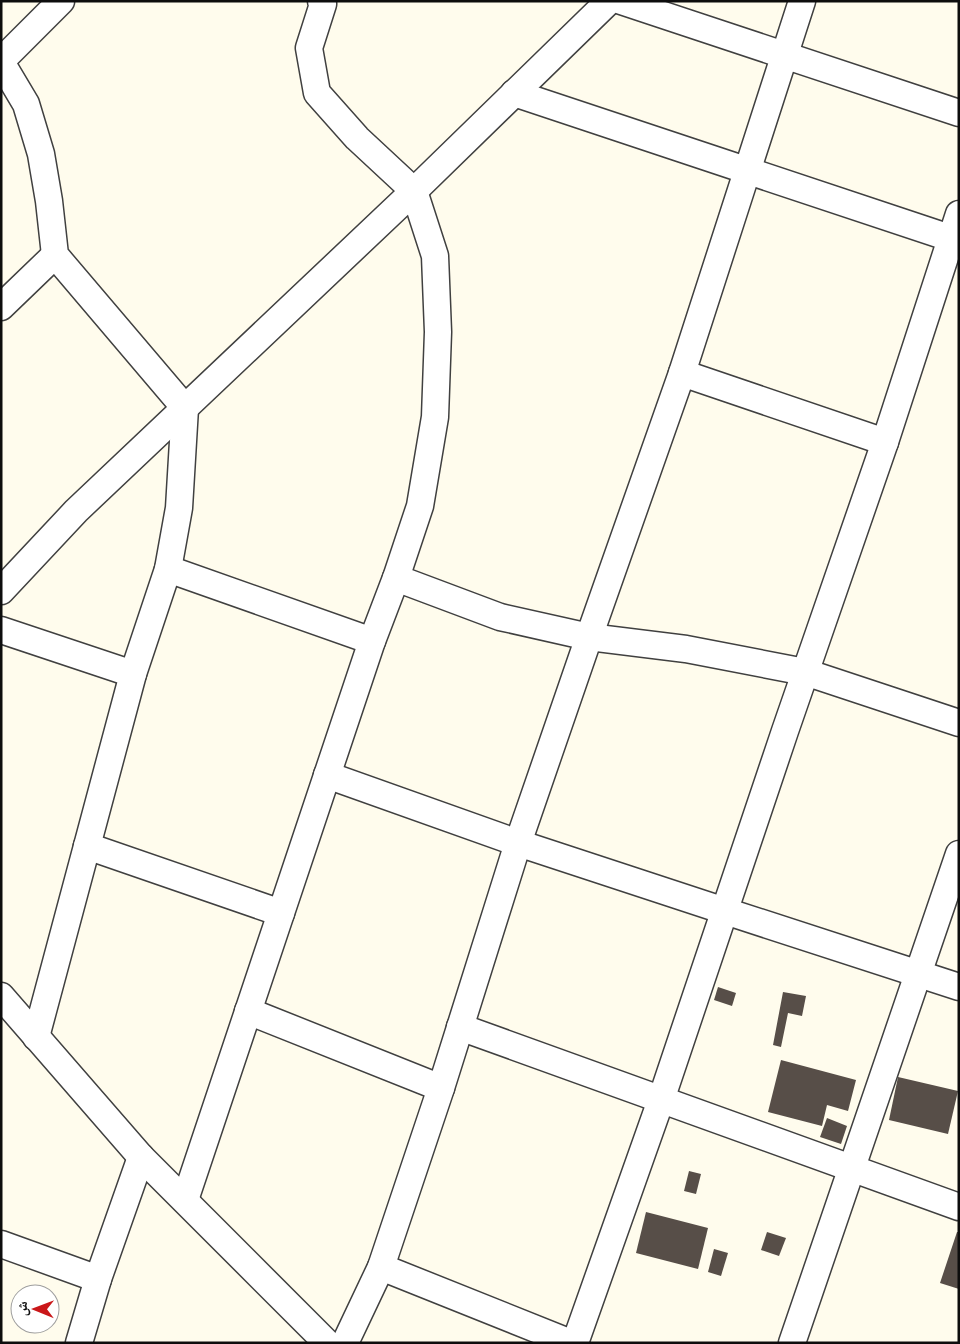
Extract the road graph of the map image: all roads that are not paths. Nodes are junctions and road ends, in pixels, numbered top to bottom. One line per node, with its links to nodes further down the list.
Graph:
1 (61, 1): 7 (street)
2 (609, 1): 8 (street)
3 (621, 1): 6 (street)
4 (802, 1): 6 (street)
5 (324, 2): 11 (street)
6 (784, 56): 9 (street); 10 (street)
7 (1, 61): 14 (street)
8 (514, 93): 10 (street); 11 (street)
9 (959, 113)
10 (747, 171): 13 (street); 16 (street)
11 (414, 191): 17 (street); 20 (street)
12 (959, 214): 13 (street)
13 (955, 240): 18 (street)
14 (55, 255): 15 (street); 17 (street)
15 (1, 307)
16 (682, 373): 18 (street); 23 (street)
17 (185, 408): 19 (street); 21 (street)
18 (884, 442): 25 (street)
19 (168, 569): 24 (street); 26 (street)
20 (396, 578): 23 (street); 24 (street)
21 (1, 591)
22 (1, 630): 26 (street)
23 (589, 637): 25 (street); 29 (street)
24 (372, 642): 28 (street)
25 (806, 672): 27 (street); 32 (street)
26 (133, 674): 30 (street)
27 (959, 723)
28 (327, 775): 29 (street); 33 (street)
29 (518, 843): 32 (street); 38 (street)
30 (87, 846): 33 (street); 39 (street)
31 (959, 854): 34 (street)
32 (725, 911): 34 (street); 41 (street)
33 (281, 913): 37 (street)
34 (918, 974): 35 (street); 43 (street)
35 (959, 986)
36 (1, 996): 39 (street)
37 (248, 1011): 40 (street); 44 (street)
38 (460, 1027): 40 (street); 41 (street)
39 (36, 1037): 42 (street)
40 (441, 1088): 47 (street)
41 (661, 1100): 43 (street); 53 (street)
42 (141, 1157): 44 (street); 48 (street)
43 (852, 1169): 45 (street); 54 (street)
44 (185, 1200): 50 (street)
45 (959, 1207)
46 (1, 1244): 48 (street)
47 (381, 1267): 51 (street); 52 (street)
48 (98, 1279): 49 (street)
49 (79, 1343)
50 (327, 1343)
51 (345, 1343)
52 (571, 1343)
53 (575, 1343)
54 (792, 1343)

